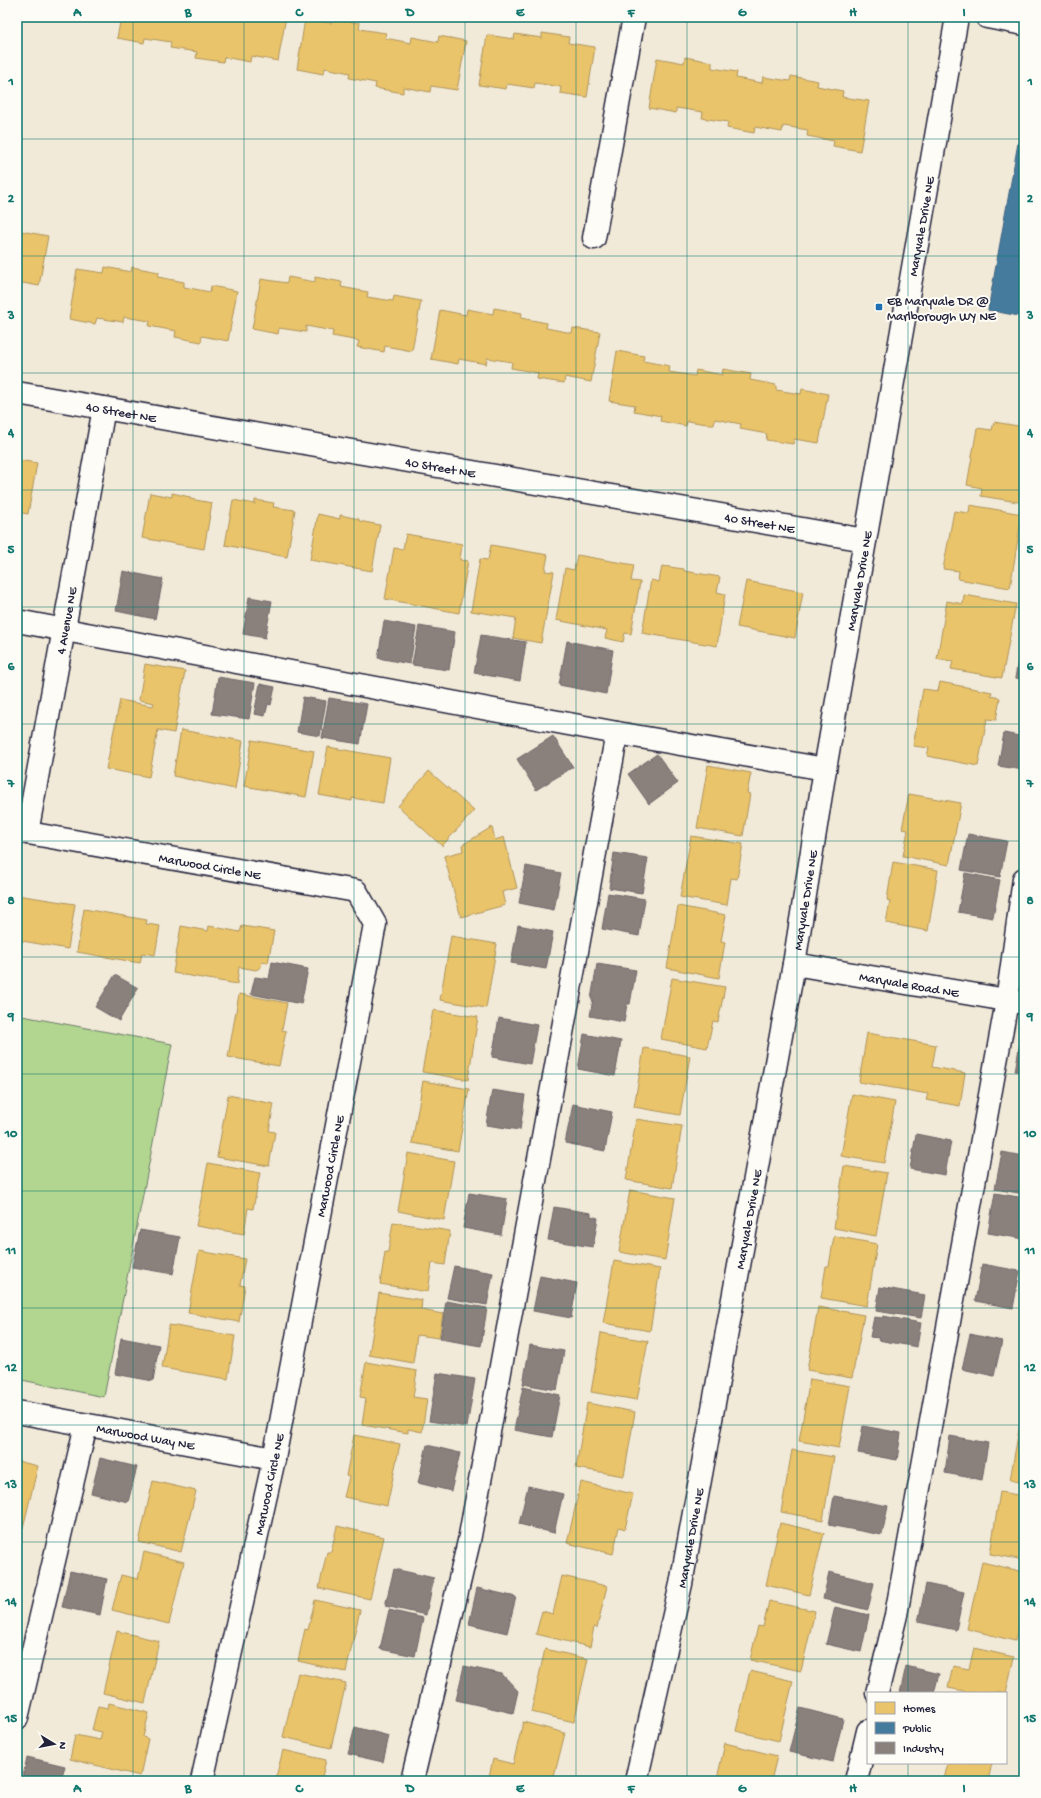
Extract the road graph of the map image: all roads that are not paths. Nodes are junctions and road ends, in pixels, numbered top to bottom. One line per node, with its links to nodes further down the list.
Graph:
1 (634, 17): 5 (street)
2 (957, 17): 8 (street, Maryvale Drive NE)
3 (987, 17): 4 (street)
4 (1024, 24)
5 (594, 238)
6 (17, 393): 7 (street, 40 Street NE)
7 (104, 408): 8 (street, 40 Street NE); 10 (street, 4 Avenue NE)
8 (865, 540): 12 (street, Maryvale Drive NE)
9 (17, 620): 10 (street)
10 (64, 629): 11 (street); 13 (street, 4 Avenue NE)
11 (617, 733): 12 (street); 24 (street)
12 (825, 770): 15 (street, Maryvale Drive NE)
13 (22, 832): 19 (street, Marwood Circle NE)
14 (1024, 879): 16 (street)
15 (794, 964): 16 (street, Maryvale Road NE); 25 (street, Maryvale Drive NE)
16 (1016, 1002): 20 (street)
17 (17, 1412): 18 (street, Marwood Way NE)
18 (86, 1425): 19 (street, Marwood Way NE); 21 (street)
19 (274, 1459): 23 (street, Marwood Circle NE)
20 (877, 1692)
21 (17, 1718)
22 (867, 1735): 26 (street)
23 (202, 1781)
24 (412, 1781)
25 (636, 1781)
26 (856, 1781)

